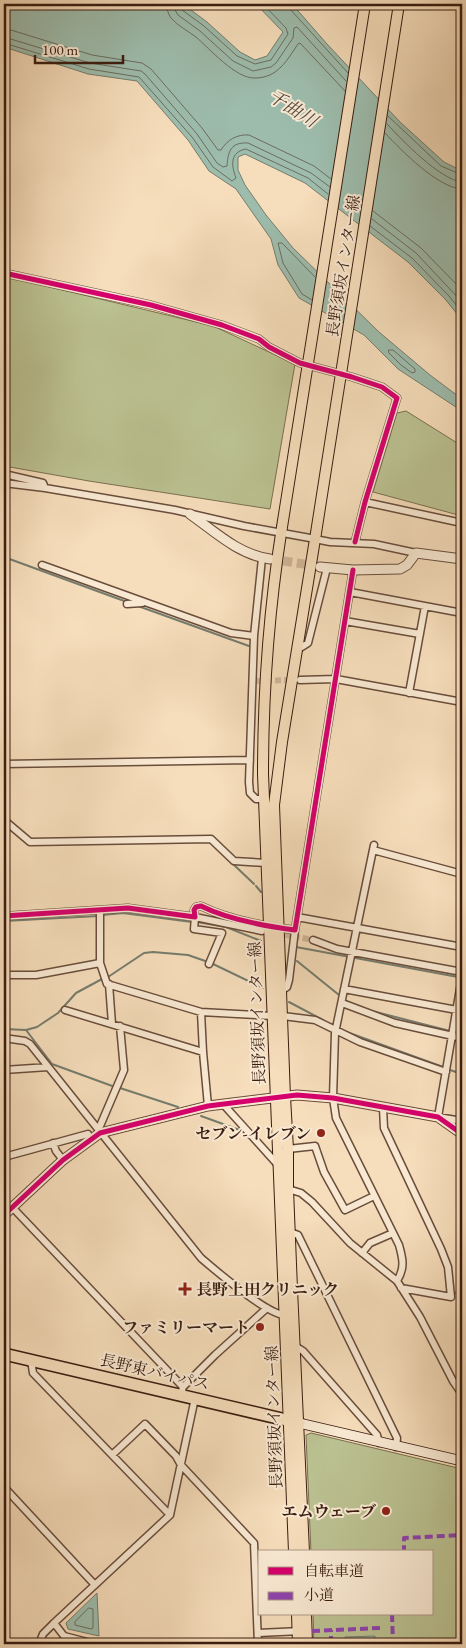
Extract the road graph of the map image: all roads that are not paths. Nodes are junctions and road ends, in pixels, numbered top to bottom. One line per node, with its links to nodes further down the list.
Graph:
1 (365, 4): 10 (main road, 長野須坂インター線, bridge)
2 (399, 4): 11 (main road, 長野須坂インター線, bridge)
3 (4, 273): 7 (street)
4 (4, 474): 6 (street)
5 (4, 484): 6 (street)
6 (45, 488): 8 (street)
7 (365, 502): 9 (street); 12 (street)
8 (190, 514): 10 (street); 14 (street)
9 (462, 523)
10 (282, 530): 11 (street); 34 (main road, 長野須坂インター線)
11 (316, 536): 12 (street); 27 (main road, 長野須坂インター線)
12 (355, 542): 13 (street)
13 (416, 553): 15 (street); 18 (street)
14 (266, 559): 26 (street)
15 (462, 559)
16 (42, 565): 20 (street)
17 (324, 567): 18 (street); 27 (street)
18 (353, 570): 19 (street)
19 (350, 592): 22 (street); 24 (street)
20 (146, 602): 21 (street); 26 (street)
21 (127, 604)
22 (425, 606): 23 (street); 25 (street)
23 (462, 613)
24 (345, 621): 25 (street); 28 (street)
25 (420, 634): 30 (street)
26 (254, 636): 32 (street)
27 (297, 650): 43 (main road, 長野須坂インター線)
28 (336, 679): 29 (street); 30 (street); 40 (street)
29 (300, 680)
30 (409, 693): 31 (street)
31 (462, 702)
32 (250, 760): 33 (street); 34 (street)
33 (4, 764)
34 (264, 799): 36 (main road, 長野須坂インター線)
35 (4, 820): 36 (street)
36 (266, 863): 43 (main road, 長野須坂インター線)
37 (462, 874): 42 (street)
38 (100, 914): 39 (street); 41 (street); 48 (street)
39 (4, 916)
40 (297, 917): 42 (street); 44 (street)
41 (194, 921): 43 (street); 43 (street); 49 (street)
42 (356, 927): 46 (street); 47 (street)
43 (270, 928): 44 (street); 55 (main road, 長野須坂インター線); 60 (main road, 長野須坂インター線)
44 (295, 930): 55 (street)
45 (313, 940): 47 (street)
46 (462, 947)
47 (351, 956): 50 (street); 54 (street)
48 (100, 963): 51 (street); 53 (street)
49 (210, 963)
50 (462, 972)
51 (4, 975)
52 (462, 977): 58 (street)
53 (109, 984): 59 (street); 61 (street)
54 (344, 989): 56 (street); 58 (street)
55 (281, 991): 60 (main road, 長野須坂インター線)
56 (342, 1003): 63 (street); 64 (street)
57 (65, 1010): 61 (street)
58 (460, 1010): 64 (street)
59 (201, 1012): 60 (street); 67 (street)
60 (278, 1016): 63 (street); 71 (main road, 長野須坂インター線)
61 (112, 1024): 62 (street)
62 (120, 1026): 67 (street); 78 (street)
63 (336, 1030): 70 (street); 72 (street)
64 (453, 1035): 66 (street); 70 (street)
65 (4, 1038): 68 (street)
66 (462, 1038)
67 (203, 1052): 74 (street)
68 (48, 1067): 69 (street); 78 (street)
69 (4, 1070)
70 (446, 1072): 76 (street)
71 (280, 1097): 72 (street); 73 (street); 82 (main road, 長野須坂インター線); 85 (main road, 長野須坂インター線)
72 (333, 1098): 75 (street); 87 (street)
73 (223, 1104): 74 (street); 85 (street)
74 (208, 1106): 78 (street)
75 (383, 1108): 76 (street); 94 (street)
76 (438, 1117): 77 (street); 80 (street)
77 (462, 1121)
78 (100, 1129): 84 (street); 95 (street)
79 (88, 1134): 81 (street)
80 (462, 1134)
81 (53, 1143): 83 (street); 84 (street)
82 (288, 1149): 86 (main road, 長野須坂インター線); 87 (street)
83 (4, 1157)
84 (63, 1160): 88 (street)
85 (279, 1166): 96 (main road, 長野須坂インター線)
86 (288, 1189): 90 (main road, 長野須坂インター線); 92 (street)
87 (374, 1196): 91 (street)
88 (12, 1208): 89 (street); 100 (street)
89 (4, 1215)
90 (290, 1232): 97 (main road, 長野須坂インター線); 105 (street)
91 (393, 1233): 92 (street); 93 (street)
92 (362, 1253): 93 (street)
93 (397, 1281): 94 (street)
94 (401, 1288): 101 (street)
95 (267, 1308): 96 (street); 100 (street)
96 (285, 1315): 103 (main road, 長野須坂インター線)
97 (295, 1346): 103 (main road, 長野須坂インター線); 104 (street)
98 (4, 1354): 99 (highway, 長野東バイパス)
99 (31, 1360): 100 (highway, 長野東バイパス); 106 (street)
100 (182, 1392): 102 (highway, 長野東バイパス)
101 (462, 1394)
102 (195, 1398): 103 (highway, 長野東バイパス); 108 (street)
103 (294, 1422): 104 (street); 111 (main road, 長野須坂インター線); 112 (main road, 長野須坂インター線)
104 (379, 1443): 105 (street)
105 (396, 1447): 107 (street)
106 (112, 1455): 108 (street); 110 (street)
107 (462, 1461)
108 (181, 1465): 110 (street); 118 (street)
109 (4, 1487): 113 (street)
110 (170, 1515): 113 (street)
111 (294, 1550)
112 (304, 1550)
113 (95, 1585): 116 (street)
114 (298, 1616): 117 (main road)
115 (306, 1616): 117 (main road)
116 (54, 1623): 119 (street); 120 (street)
117 (302, 1631): 118 (street); 122 (main road); 123 (main road)
118 (258, 1633): 121 (street)
119 (39, 1644)
120 (95, 1644)
121 (258, 1644)
122 (298, 1644)
123 (307, 1644)

